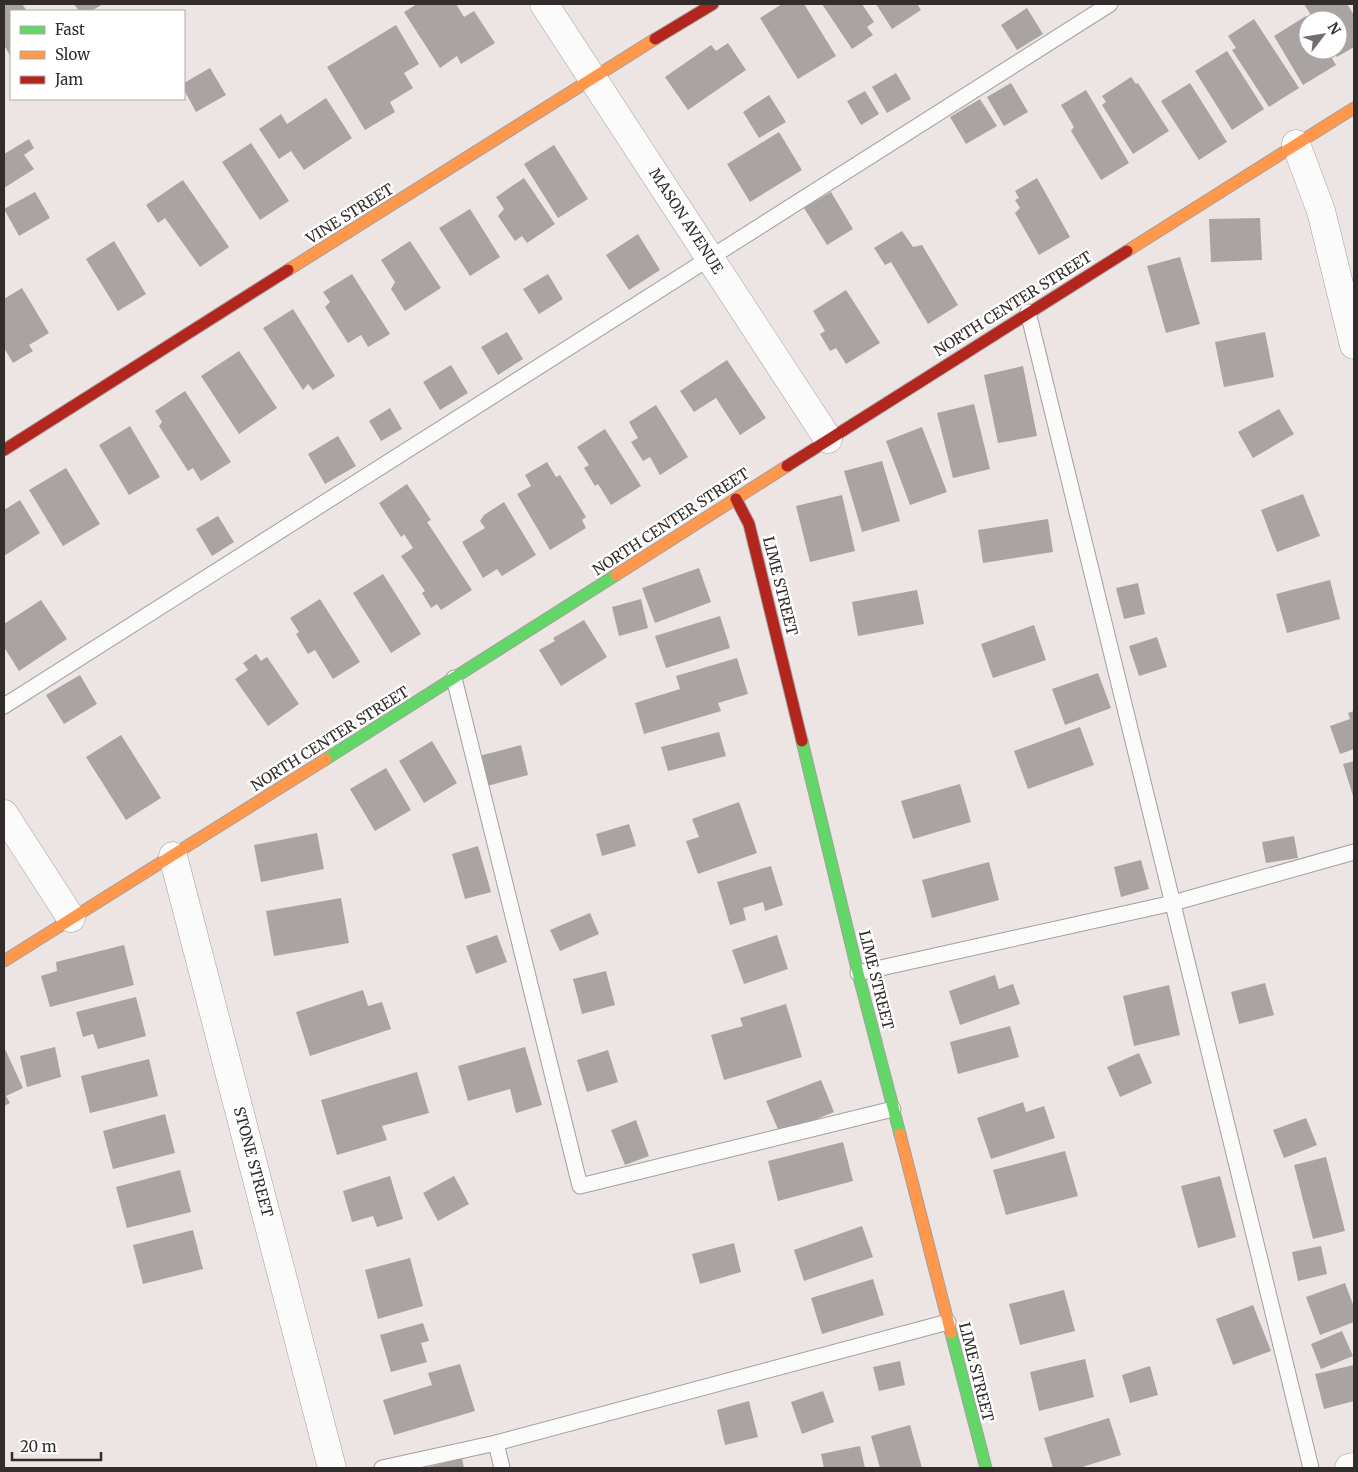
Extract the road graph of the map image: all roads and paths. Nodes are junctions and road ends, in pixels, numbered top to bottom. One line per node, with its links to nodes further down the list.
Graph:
1 (544, 4): 4 (street, MASON AVENUE)
2 (713, 4): 4 (street, VINE STREET)
3 (1110, 4): 7 (lane)
4 (592, 78): 7 (street, MASON AVENUE); 11 (street, VINE STREET)
5 (1354, 108): 6 (street, NORTH CENTER STREET)
6 (1296, 144): 8 (street, NORTH CENTER STREET); 9 (street)
7 (709, 257): 10 (street, MASON AVENUE); 14 (lane)
8 (1028, 312): 10 (street, NORTH CENTER STREET); 18 (lane)
9 (1354, 345)
10 (828, 439): 12 (street, NORTH CENTER STREET)
11 (4, 450)
12 (736, 499): 13 (street, NORTH CENTER STREET); 21 (street, LIME STREET)
13 (454, 678): 17 (street, NORTH CENTER STREET); 22 (lane)
14 (4, 706)
15 (4, 814): 19 (street)
16 (1354, 852): 18 (lane)
17 (173, 856): 19 (street, NORTH CENTER STREET); 26 (street, STONE STREET)
18 (1173, 903): 21 (lane); 30 (lane)
19 (71, 918): 20 (street, NORTH CENTER STREET)
20 (4, 961)
21 (858, 973): 22 (street, LIME STREET)
22 (893, 1109): 23 (street, LIME STREET)
23 (948, 1322): 24 (lane); 29 (street, LIME STREET)
24 (496, 1443): 27 (lane); 28 (lane)
25 (1354, 1467): 31 (street)
26 (332, 1468)
27 (382, 1468)
28 (502, 1468)
29 (986, 1468)
30 (1311, 1468)
31 (1349, 1468)

